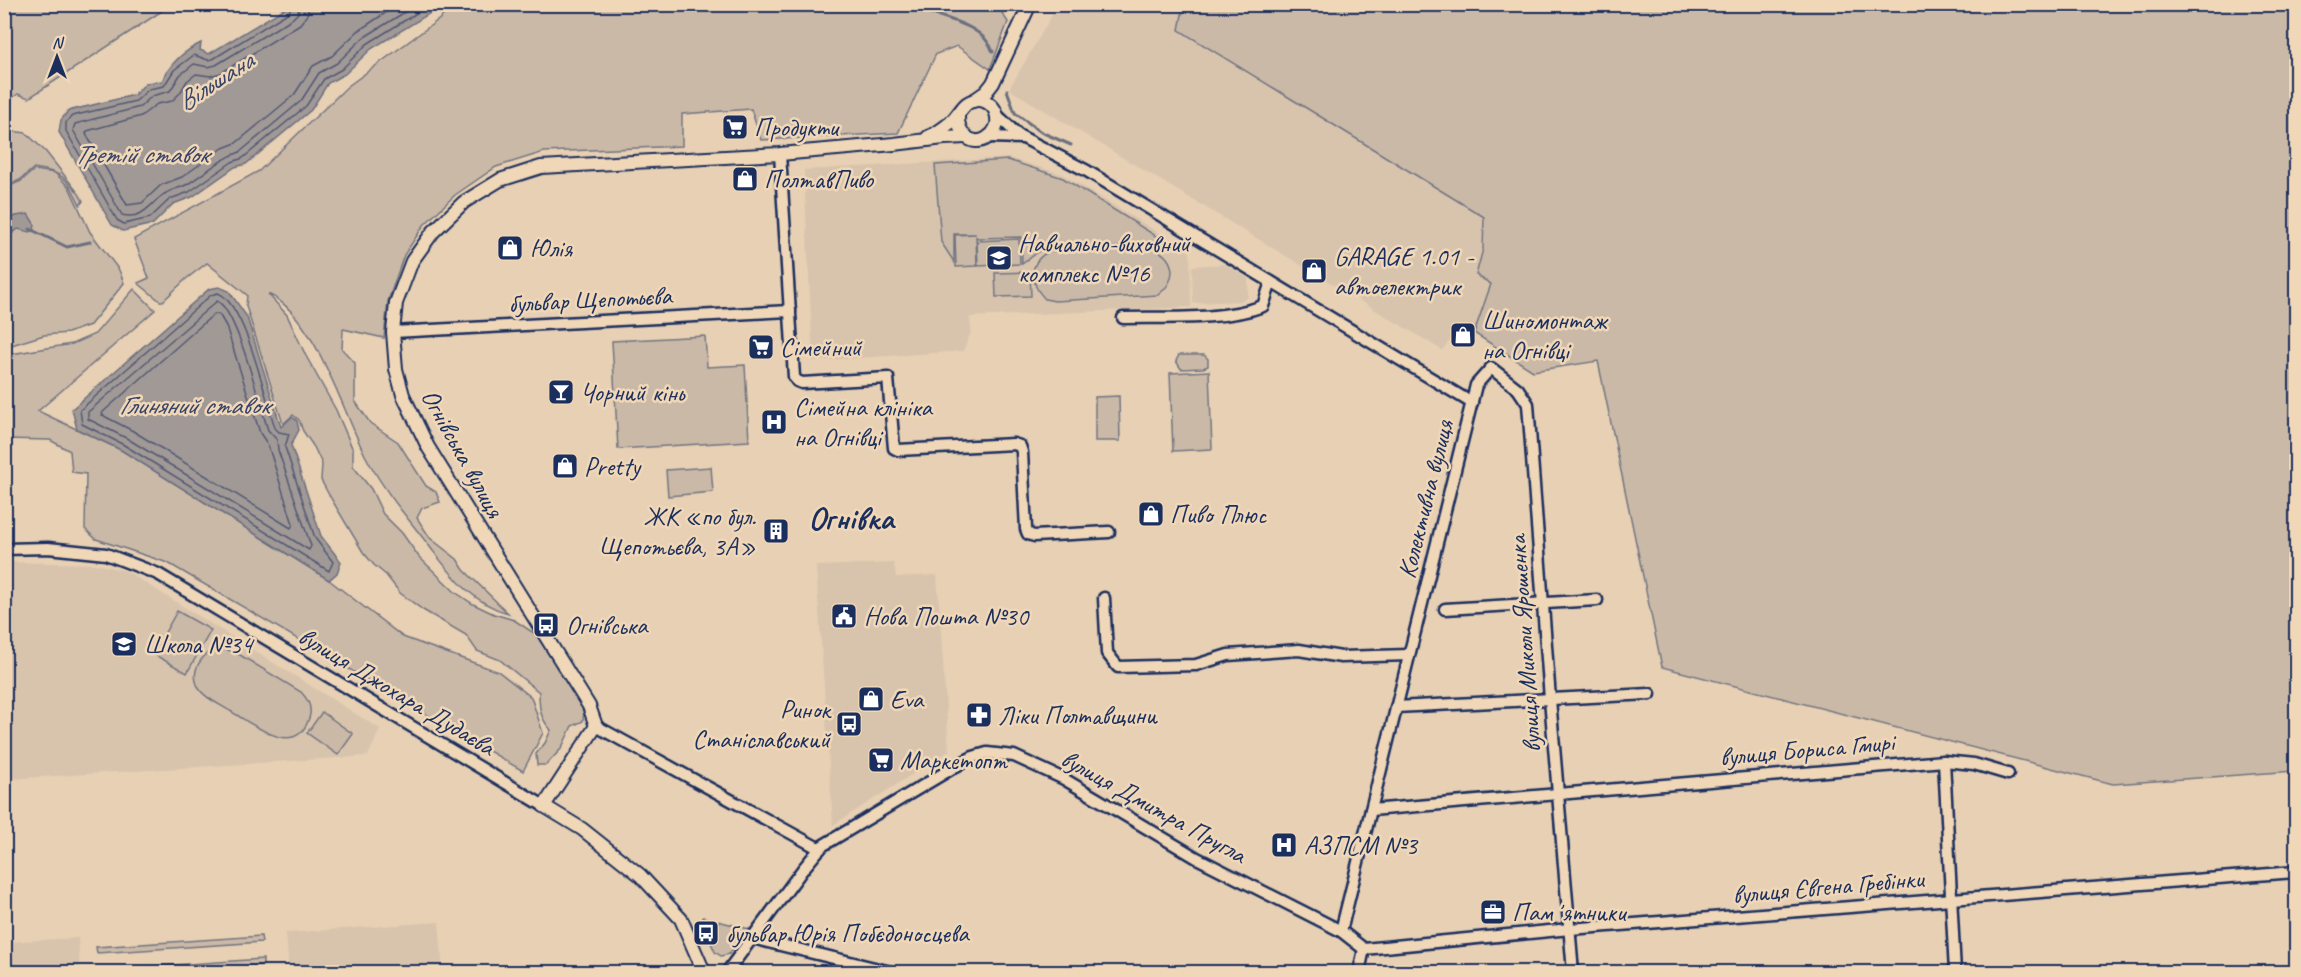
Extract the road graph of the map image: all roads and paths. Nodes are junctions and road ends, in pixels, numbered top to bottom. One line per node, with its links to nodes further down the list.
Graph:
1 (1030, 4): 2 (street)
2 (993, 83): 3 (street, Огнівська вулиця); 4 (street)
3 (973, 101): 4 (street); 5 (street, Огнівська вулиця)
4 (996, 112): 6 (street); 8 (street, Колективна вулиця)
5 (958, 116): 7 (street); 9 (street, Огнівська вулиця)
6 (990, 136): 7 (street, Огнівська вулиця); 8 (street, Колективна вулиця)
7 (966, 137): 9 (street, Огнівська вулиця)
8 (1030, 140): 11 (street, Колективна вулиця)
9 (894, 144): 10 (street, Огнівська вулиця)
10 (780, 154): 12 (street); 14 (street, Огнівська вулиця)
11 (1271, 282): 13 (street); 15 (street, Колективна вулиця)
12 (790, 311): 14 (street, бульвар Щепотьєва); 16 (street)
13 (1123, 318)
14 (393, 332): 26 (street, Огнівська вулиця)
15 (1472, 403): 20 (street, вулиця Миколи Ярошенка); 22 (street, Колективна вулиця)
16 (1109, 532)
17 (4, 549): 30 (street, вулиця Джохара Дудаєва)
18 (1104, 598): 22 (street)
19 (1597, 600): 20 (street)
20 (1543, 603): 21 (street); 24 (street, вулиця Миколи Ярошенка)
21 (1445, 609)
22 (1409, 655): 25 (street, Колективна вулиця)
23 (1650, 694): 24 (street)
24 (1550, 699): 25 (street); 29 (street, вулиця Миколи Ярошенка)
25 (1396, 707): 31 (street, Колективна вулиця)
26 (596, 726): 30 (street); 32 (street)
27 (1944, 761): 28 (street, вулиця Бориса Гмирі); 29 (street, вулиця Бориса Гмирі); 34 (street)
28 (2008, 774)
29 (1558, 793): 31 (street, вулиця Бориса Гмирі); 35 (street, вулиця Миколи Ярошенка)
30 (544, 806): 39 (street, вулиця Джохара Дудаєва)
31 (1371, 810): 36 (street, Колективна вулиця)
32 (820, 849): 36 (street, вулиця Дмитра Пругла); 37 (street, вулиця Дмитра Пругла)
33 (2296, 872): 34 (street, вулиця Євгена Гребінки)
34 (1952, 898): 35 (street, вулиця Євгена Гребінки); 44 (street)
35 (1570, 929): 38 (street, вулиця Євгена Гребінки); 43 (street, вулиця Миколи Ярошенка)
36 (1341, 931): 38 (street, вулиця Дмитра Пругла)
37 (752, 938): 40 (street, вулиця Дмитра Пругла); 41 (street)
38 (1364, 949): 42 (street)
39 (704, 972)
40 (727, 972)
41 (891, 972)
42 (1359, 972)
43 (1574, 972)
44 (1956, 972)

